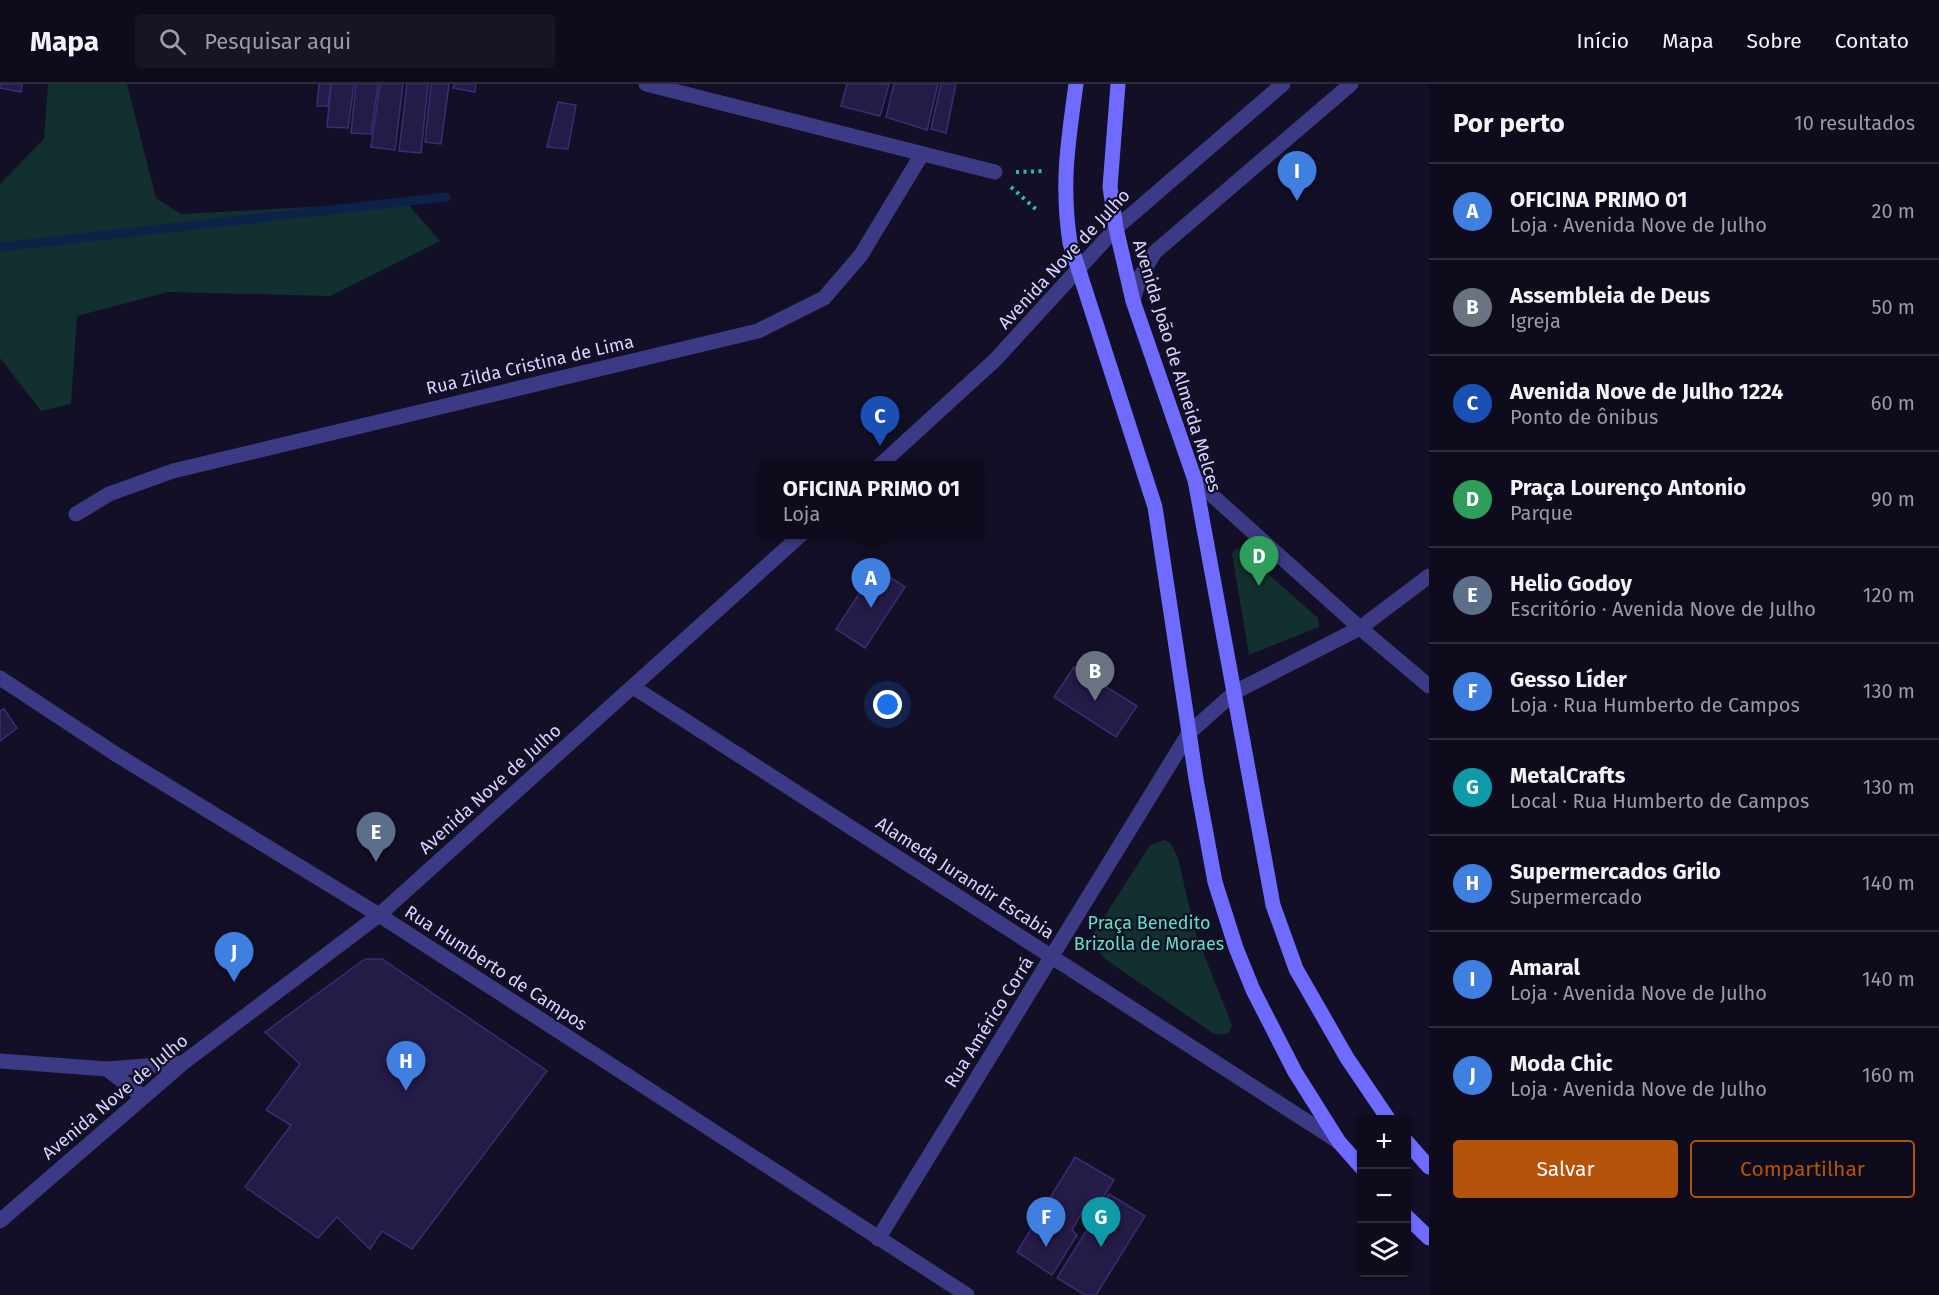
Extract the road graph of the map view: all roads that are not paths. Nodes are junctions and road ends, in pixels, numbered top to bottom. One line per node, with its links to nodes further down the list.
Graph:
1 (646, 84): 6 (street)
2 (1076, 84): 9 (main road)
3 (1118, 84): 8 (main road, Avenida João de Almeida Melces)
4 (1283, 84): 8 (street, Avenida Nove de Julho)
5 (1351, 84): 10 (street)
6 (922, 154): 7 (street); 13 (street, Rua Zilda Cristina de Lima)
7 (994, 172)
8 (1116, 228): 9 (street, Avenida Nove de Julho); 10 (main road, Avenida João de Almeida Melces)
9 (1079, 266): 11 (street, Avenida Nove de Julho); 21 (main road)
10 (1133, 301): 12 (main road, Avenida João de Almeida Melces)
11 (883, 461)
12 (1195, 480): 16 (street); 20 (main road, Avenida João de Almeida Melces)
13 (76, 514)
14 (796, 539): 19 (street, Avenida Nove de Julho)
15 (1429, 576): 16 (street)
16 (1360, 628): 18 (street); 20 (street)
17 (0, 678): 22 (street, Rua Humberto de Campos)
18 (1429, 686)
19 (633, 687): 22 (street, Avenida Nove de Julho); 23 (street, Alameda Jurandir Escabia)
20 (1235, 692): 21 (street); 28 (main road, Avenida João de Almeida Melces)
21 (1189, 734): 23 (street, Rua Américo Corrá); 29 (main road)
22 (379, 915): 25 (street, Avenida Nove de Julho); 36 (street, Rua Humberto de Campos)
23 (1052, 957): 29 (street, Alameda Jurandir Escabia); 36 (street, Rua Américo Corrá)
24 (0, 1061): 26 (street)
25 (183, 1063): 26 (street); 27 (street, Avenida Nove de Julho)
26 (107, 1069): 27 (street)
27 (143, 1097): 34 (street, Avenida Nove de Julho)
28 (1386, 1115)
29 (1339, 1142): 31 (main road, Alameda Jurandir Escabia)
30 (1411, 1146): 32 (main road)
31 (1357, 1162)
32 (1429, 1167)
33 (1411, 1220): 35 (main road)
34 (0, 1221)
35 (1429, 1238)
36 (878, 1239): 37 (street, Rua Humberto de Campos)
37 (967, 1295)

